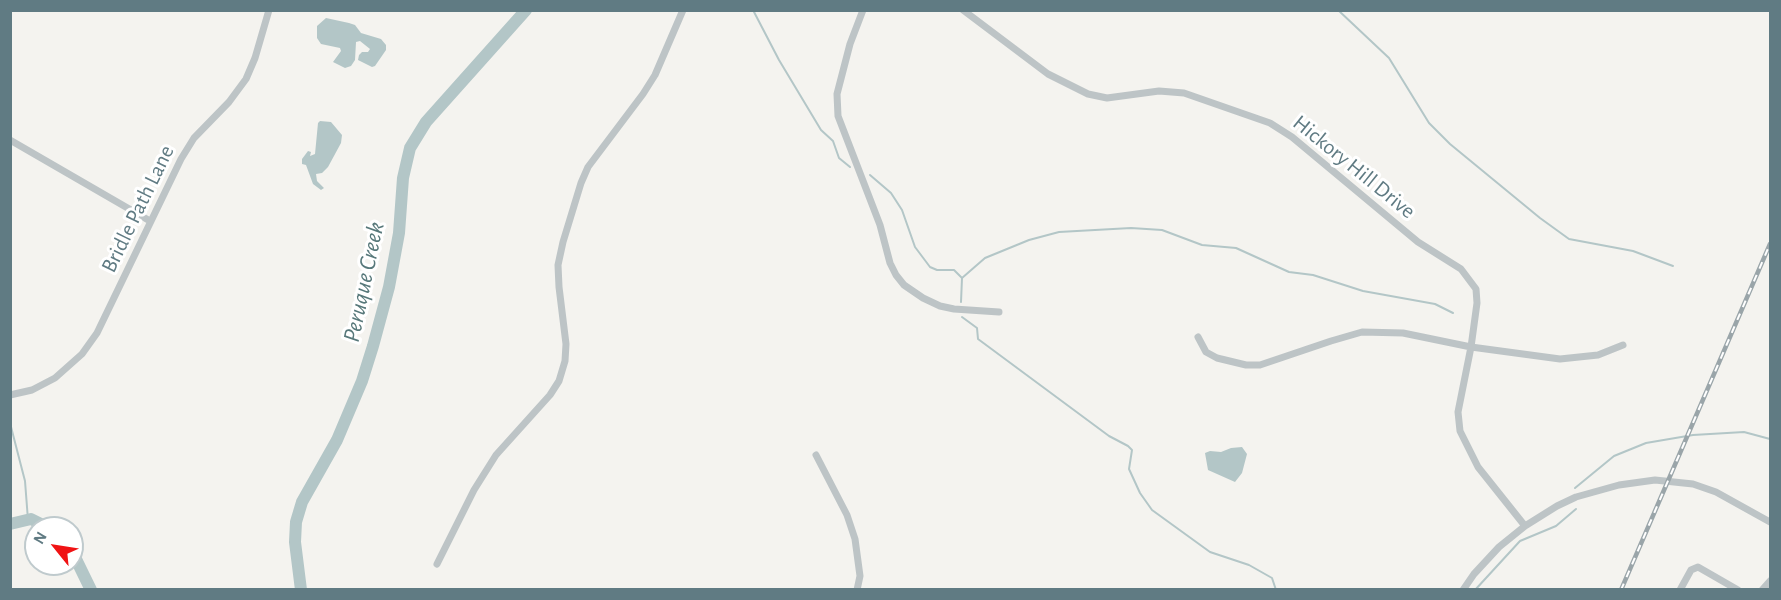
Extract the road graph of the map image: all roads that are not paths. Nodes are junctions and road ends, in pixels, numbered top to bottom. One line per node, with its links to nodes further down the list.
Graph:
1 (269, 10): 6 (street, Bridle Path Lane)
2 (683, 10): 15 (street)
3 (863, 10): 7 (street)
4 (963, 10): 10 (street, Hickory Hill Drive)
5 (10, 140): 6 (street)
6 (150, 221): 11 (street, Bridle Path Lane)
7 (999, 312)
8 (1198, 337): 10 (street)
9 (1623, 345): 10 (street)
10 (1471, 347): 14 (street, Hickory Hill Drive)
11 (10, 395)
12 (816, 455): 17 (street)
13 (1770, 522): 14 (street)
14 (1525, 526): 18 (street)
15 (437, 564)
16 (1770, 581): 21 (street)
17 (857, 590)
18 (1463, 590)
19 (1680, 590): 20 (street)
20 (1738, 590)
21 (1762, 590)

